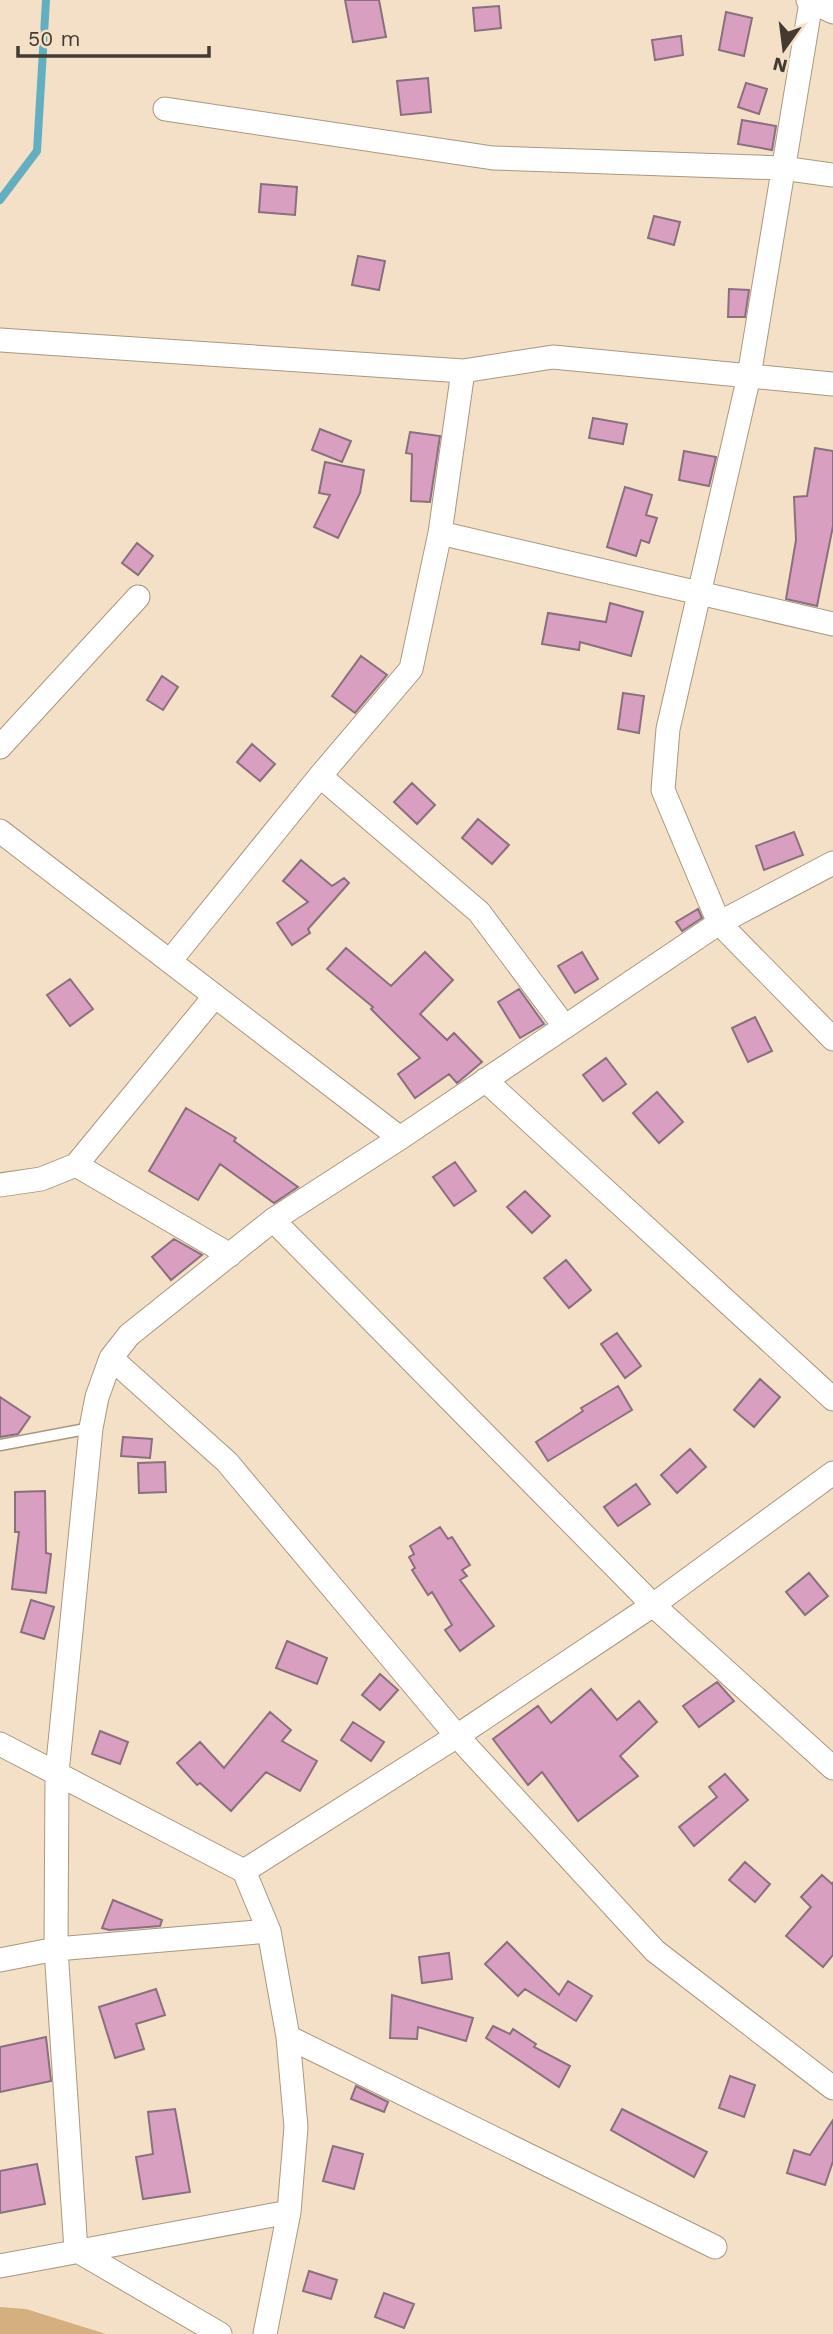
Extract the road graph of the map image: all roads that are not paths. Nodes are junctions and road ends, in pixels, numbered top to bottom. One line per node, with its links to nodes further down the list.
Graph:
1 (810, 1): 2 (street); 4 (street)
2 (833, 12)
3 (165, 109): 4 (street)
4 (782, 168): 5 (street); 8 (street)
5 (833, 176)
6 (0, 340): 7 (street)
7 (463, 371): 8 (street); 10 (street)
8 (749, 376): 9 (street); 11 (street)
9 (833, 384)
10 (440, 533): 11 (street); 15 (street)
11 (701, 595): 13 (street); 18 (street)
12 (138, 597): 14 (street)
13 (833, 624)
14 (0, 747)
15 (320, 776): 19 (street); 21 (street)
16 (0, 831): 19 (street)
17 (833, 863): 18 (street)
18 (719, 923): 21 (street); 22 (street)
19 (170, 961): 20 (street)
20 (215, 996): 24 (street); 25 (street)
21 (565, 1027): 23 (street)
22 (833, 1039)
23 (485, 1080): 24 (street); 30 (street)
24 (400, 1138): 27 (street)
25 (76, 1166): 26 (street); 28 (street)
26 (0, 1185)
27 (273, 1220): 28 (street); 34 (street)
28 (230, 1255): 29 (street)
29 (111, 1357): 31 (street); 35 (street)
30 (833, 1399)
31 (91, 1428): 32 (lane); 38 (street)
32 (0, 1446)
33 (833, 1474): 34 (street)
34 (653, 1605): 35 (street); 37 (street)
35 (457, 1736): 39 (street); 44 (street)
36 (0, 1744): 38 (street)
37 (833, 1768)
38 (57, 1773): 39 (street); 41 (street)
39 (244, 1871): 40 (street)
40 (270, 1931): 41 (street); 43 (street)
41 (57, 1949): 42 (street); 47 (street)
42 (0, 1960)
43 (288, 2037): 45 (street); 46 (street)
44 (833, 2088)
45 (289, 2212): 47 (street); 50 (street)
46 (715, 2247)
47 (76, 2250): 48 (street); 49 (street)
48 (0, 2266)
49 (220, 2334)
50 (265, 2334)

